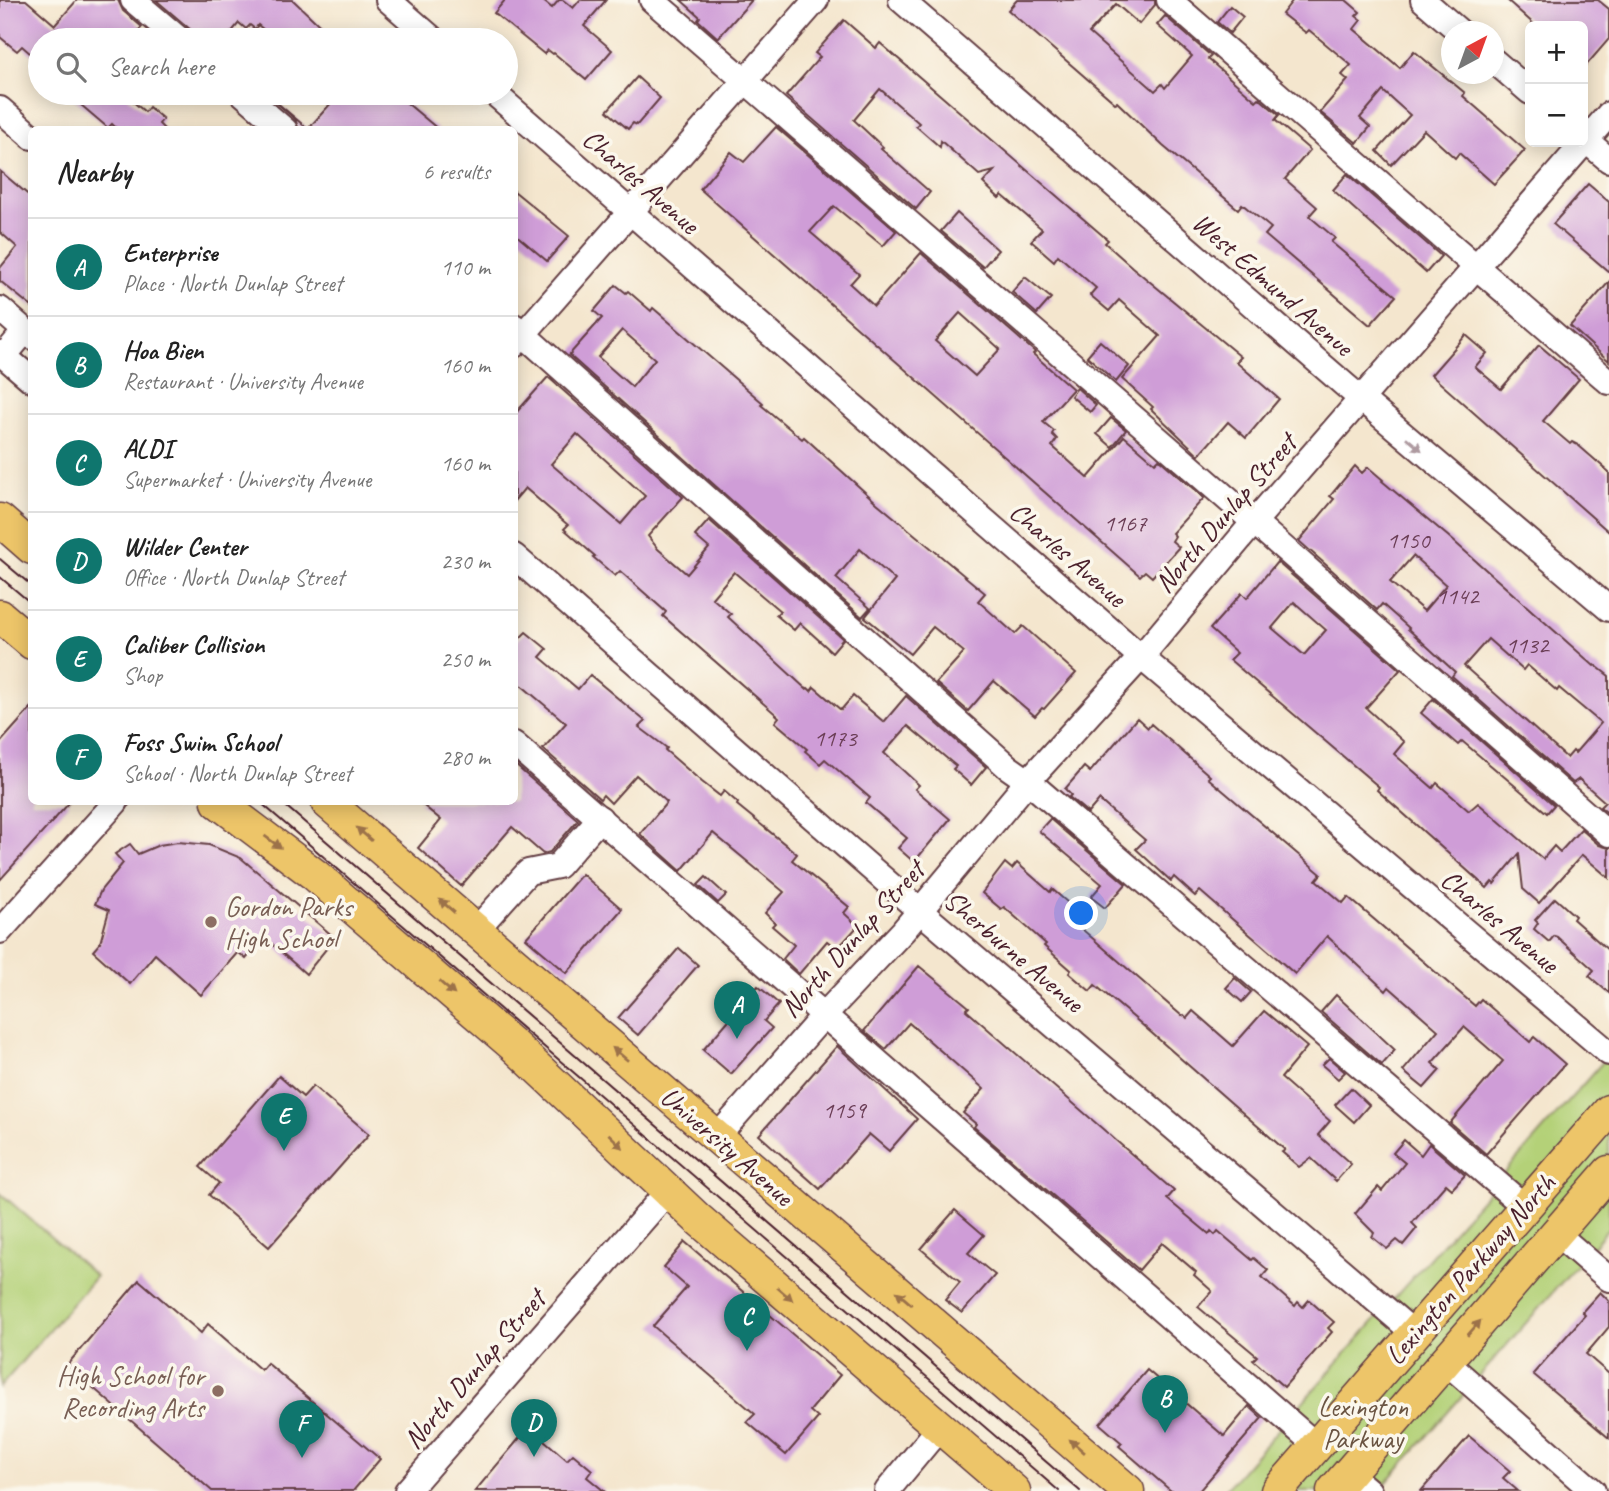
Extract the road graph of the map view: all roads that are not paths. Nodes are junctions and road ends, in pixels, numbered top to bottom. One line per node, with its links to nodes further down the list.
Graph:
1 (133, 0): 9 (street)
2 (388, 0): 10 (street)
3 (652, 0): 12 (street)
4 (816, 0): 12 (street)
5 (901, 0): 32 (street, West Edmund Avenue)
6 (1169, 0): 25 (street)
7 (1423, 0): 8 (street)
8 (1447, 21)
9 (166, 28)
10 (420, 28)
11 (1504, 70): 13 (street)
12 (746, 80): 24 (street); 33 (street)
13 (1525, 88)
14 (256, 105): 18 (street)
15 (508, 105): 24 (street, Charles Avenue)
16 (0, 109): 19 (street)
17 (1609, 114): 20 (street, North Dunlap Street)
18 (280, 126)
19 (28, 134)
20 (1588, 135)
21 (1588, 142): 23 (street)
22 (1577, 147): 25 (street, North Dunlap Street)
23 (1609, 160)
24 (631, 212): 28 (street); 38 (street, Charles Avenue)
25 (1475, 266): 31 (street); 32 (street, North Dunlap Street)
26 (0, 309): 27 (street)
27 (28, 334): 29 (street)
28 (518, 335): 40 (street)
29 (2, 354): 30 (street)
30 (28, 377)
31 (1609, 382)
32 (1362, 399): 33 (street, North Dunlap Street); 35 (street, West Edmund Avenue, one-way to 35)
33 (1254, 522): 38 (street, North Dunlap Street); 45 (street)
34 (518, 559): 46 (street, Sherburne Avenue)
35 (1609, 609)
36 (0, 616): 37 (main road)
37 (28, 640)
38 (1141, 657): 40 (street, North Dunlap Street); 50 (street, Charles Avenue)
39 (518, 747): 44 (street)
40 (1028, 781): 46 (street, North Dunlap Street); 55 (street)
41 (113, 805): 48 (street)
42 (222, 805): 54 (main road, one-way to 54)
43 (330, 805): 47 (main road, University Avenue, one-way to 43)
44 (600, 818): 47 (street); 49 (street)
45 (1609, 834)
46 (920, 911): 49 (street, North Dunlap Street); 58 (street, Sherburne Avenue)
47 (476, 930): 52 (main road, University Avenue, one-way to 47)
48 (0, 931)
49 (825, 1014): 52 (street, North Dunlap Street); 61 (street)
50 (1609, 1053)
51 (1609, 1111): 55 (main road, Lexington Parkway North)
52 (717, 1137): 66 (main road, University Avenue, one-way to 52)
53 (1609, 1172): 56 (main road, Lexington Parkway North)
54 (668, 1191): 60 (main road, one-way to 60); 64 (street, North Dunlap Street)
55 (1524, 1206): 58 (main road, Lexington Parkway North)
56 (1556, 1233): 57 (street); 59 (main road, Lexington Parkway North, one-way to 56)
57 (1609, 1279)
58 (1414, 1332): 61 (main road, Lexington Parkway North)
59 (1444, 1361): 62 (main road, Lexington Parkway North); 68 (street)
60 (940, 1427): 63 (main road); 65 (street)
61 (1317, 1446): 67 (main road, Lexington Parkway North)
62 (1350, 1485)
63 (996, 1486)
64 (407, 1491)
65 (887, 1491)
66 (1128, 1491)
67 (1277, 1491)
68 (1594, 1491)

